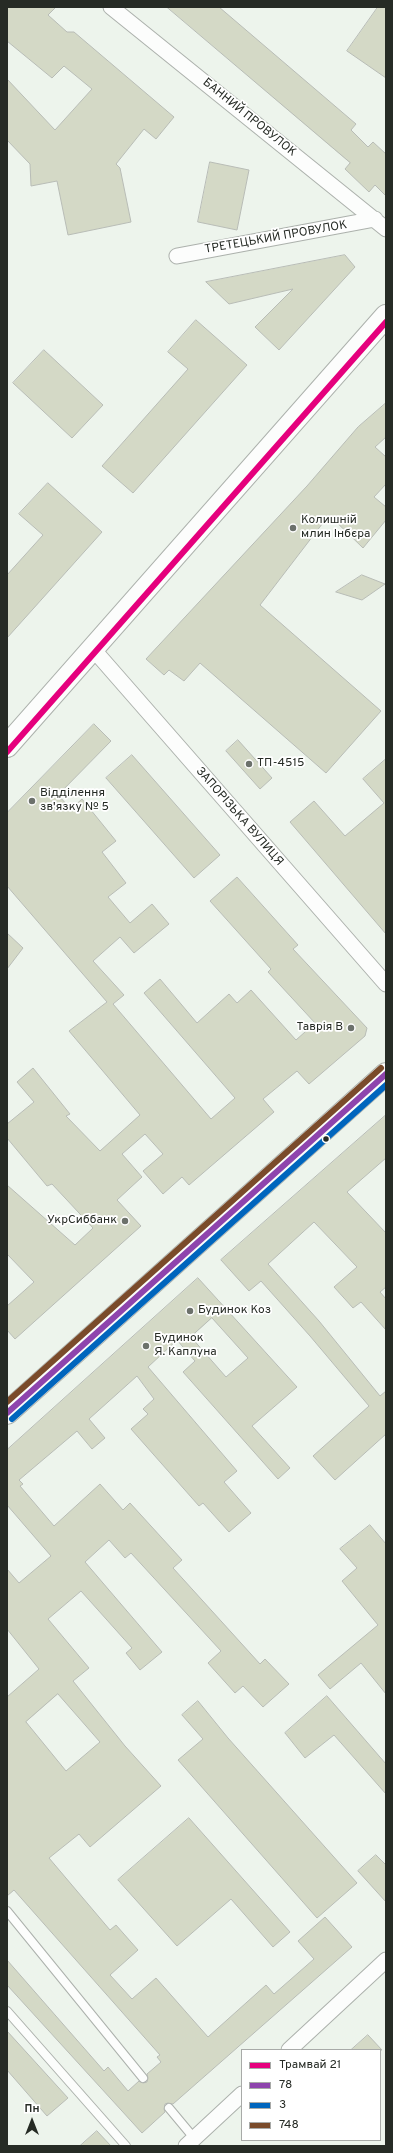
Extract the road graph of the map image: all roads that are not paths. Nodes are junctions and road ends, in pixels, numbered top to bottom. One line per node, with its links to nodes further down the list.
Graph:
1 (111, 7): 2 (street, БАННИЙ ПРОВУЛОК)
2 (380, 224): 3 (street, ТРЕТЕЦЬКИЙ ПРОВУЛОК)
3 (177, 256)
4 (386, 316): 5 (main road)
5 (93, 649): 6 (main road); 7 (street, ЗАПОРІЗЬКА ВУЛИЦЯ)
6 (7, 746)
7 (386, 984)
8 (386, 1074): 9 (main road)
9 (7, 1412)
10 (7, 1911): 14 (lane)
11 (386, 1960): 13 (street)
12 (7, 2011): 18 (lane)
13 (290, 2049)
14 (143, 2078)
15 (241, 2095): 17 (street)
16 (169, 2108): 17 (lane)
17 (190, 2142)
18 (126, 2146)

